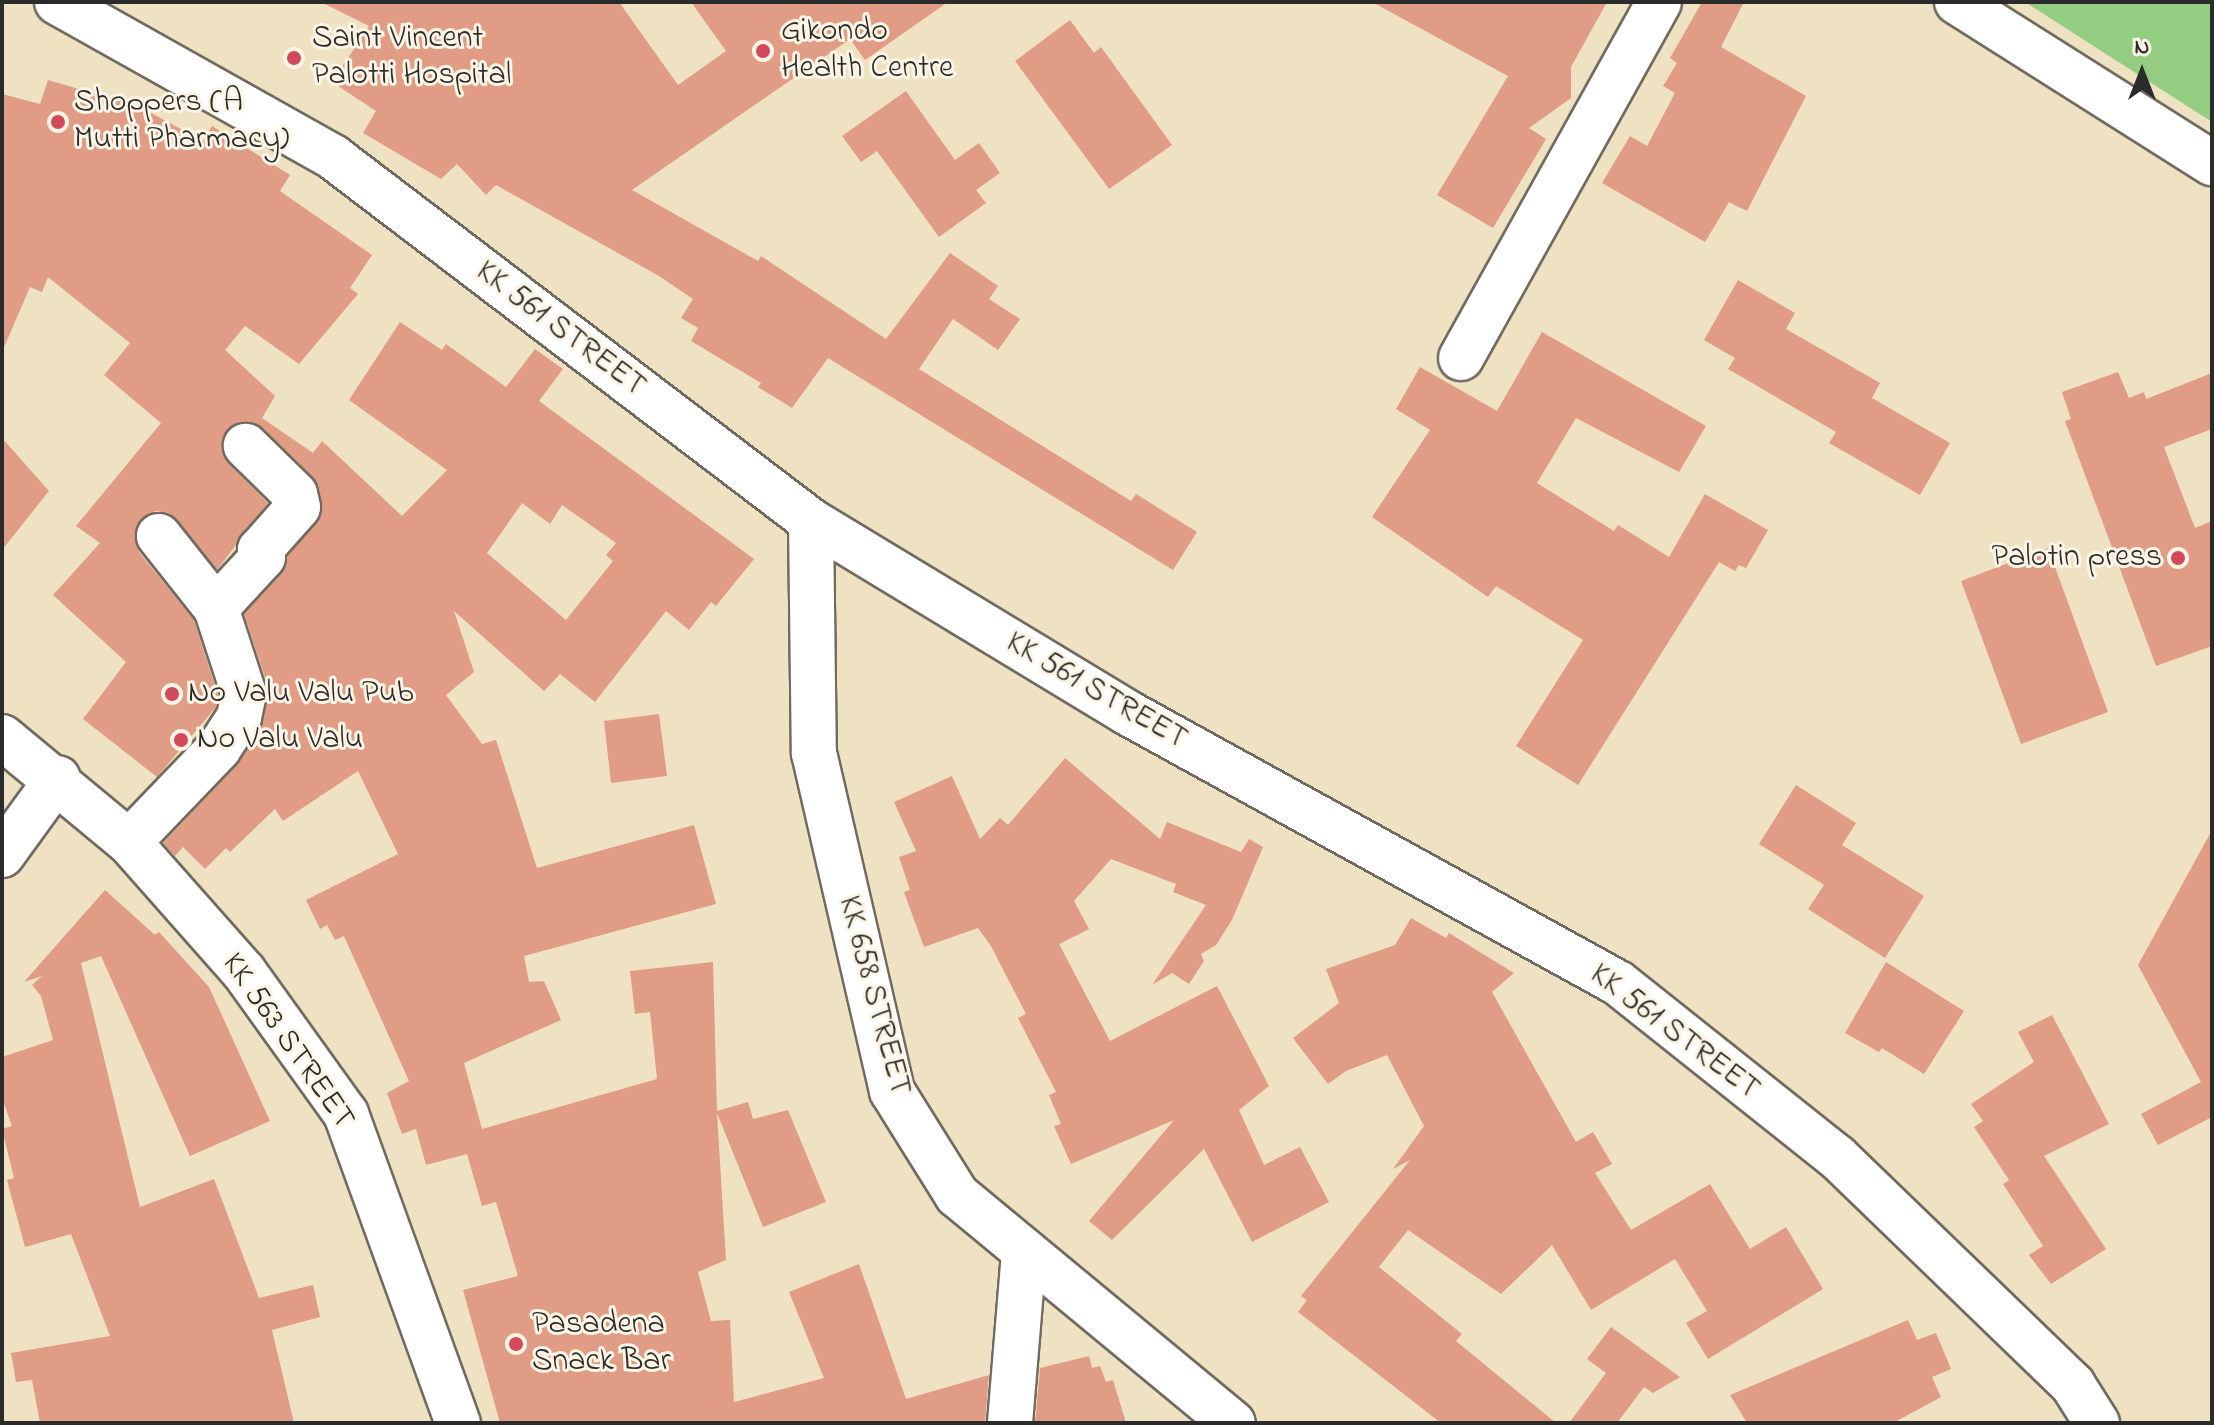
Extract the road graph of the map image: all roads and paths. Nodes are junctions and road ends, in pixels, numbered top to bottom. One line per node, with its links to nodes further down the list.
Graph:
1 (57, 2): 7 (street, KK 561 STREET)
2 (1659, 2): 5 (street)
3 (1957, 2): 4 (street)
4 (2212, 163)
5 (1461, 358)
6 (246, 446): 9 (street)
7 (811, 521): 14 (street, KK 658 STREET); 18 (street, KK 561 STREET)
8 (159, 536): 9 (street)
9 (216, 608): 12 (street)
10 (2, 737): 11 (street, KK 563 STREET)
11 (58, 778): 12 (street, KK 563 STREET); 13 (street)
12 (129, 842): 15 (street, KK 563 STREET)
13 (2, 855)
14 (1024, 1251): 16 (street); 17 (street, KK 658 STREET)
15 (458, 1423)
16 (1010, 1423)
17 (1233, 1423)
18 (2097, 1423)

